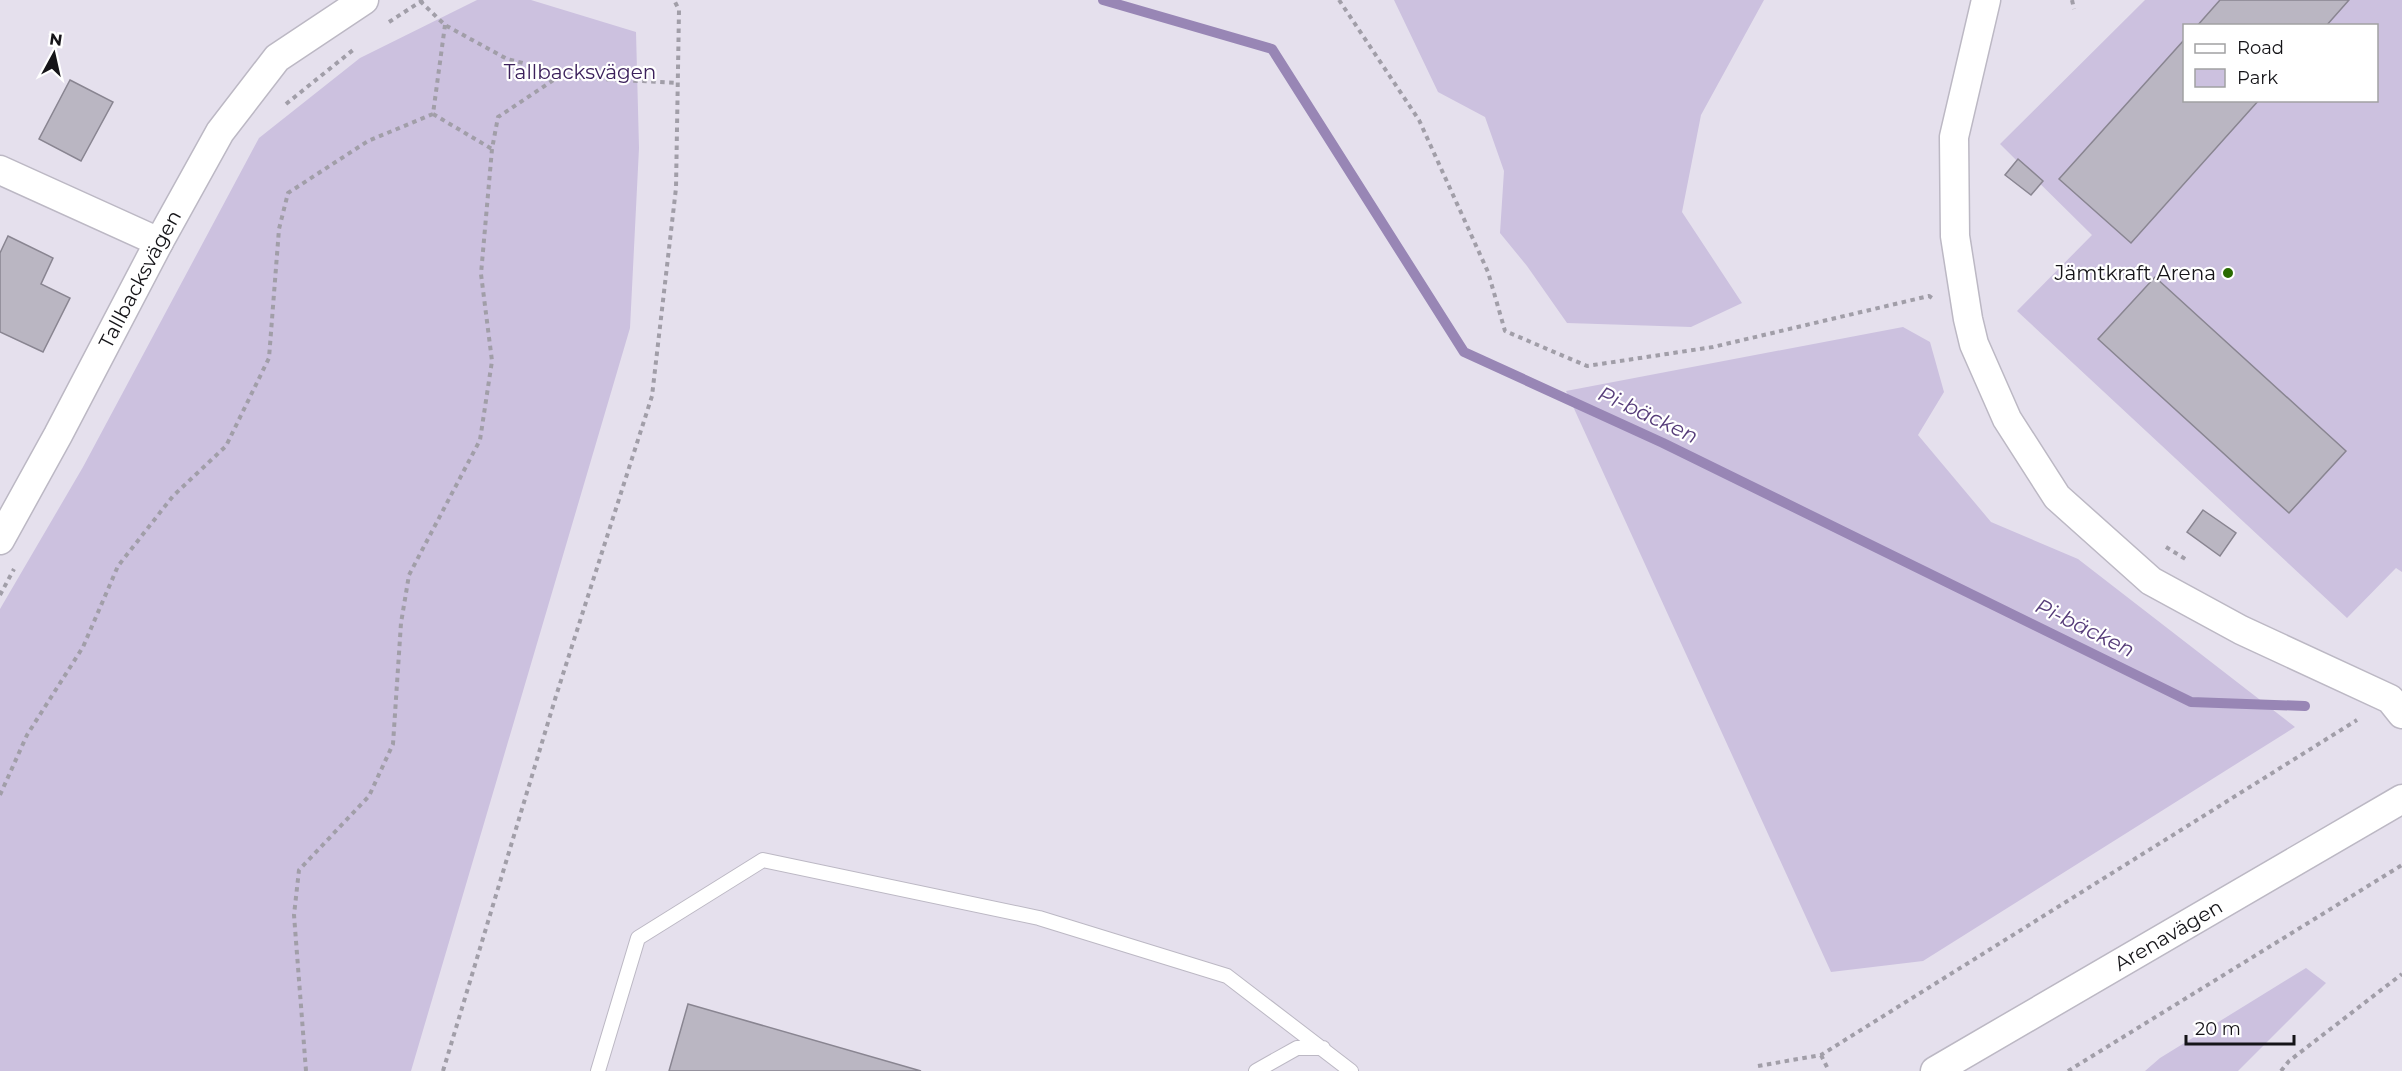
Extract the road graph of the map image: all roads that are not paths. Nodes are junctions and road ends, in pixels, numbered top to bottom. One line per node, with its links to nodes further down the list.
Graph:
1 (364, 0): 4 (street, Tallbacksvägen)
2 (1986, 0): 6 (street)
3 (0, 170): 4 (street)
4 (159, 242): 5 (street, Tallbacksvägen)
5 (0, 540)
6 (2396, 707)
7 (2402, 799): 12 (street, Arenavägen)
8 (1323, 1048): 9 (lane); 10 (lane); 11 (lane)
9 (598, 1071)
10 (1256, 1071)
11 (1351, 1071)
12 (1935, 1071)

